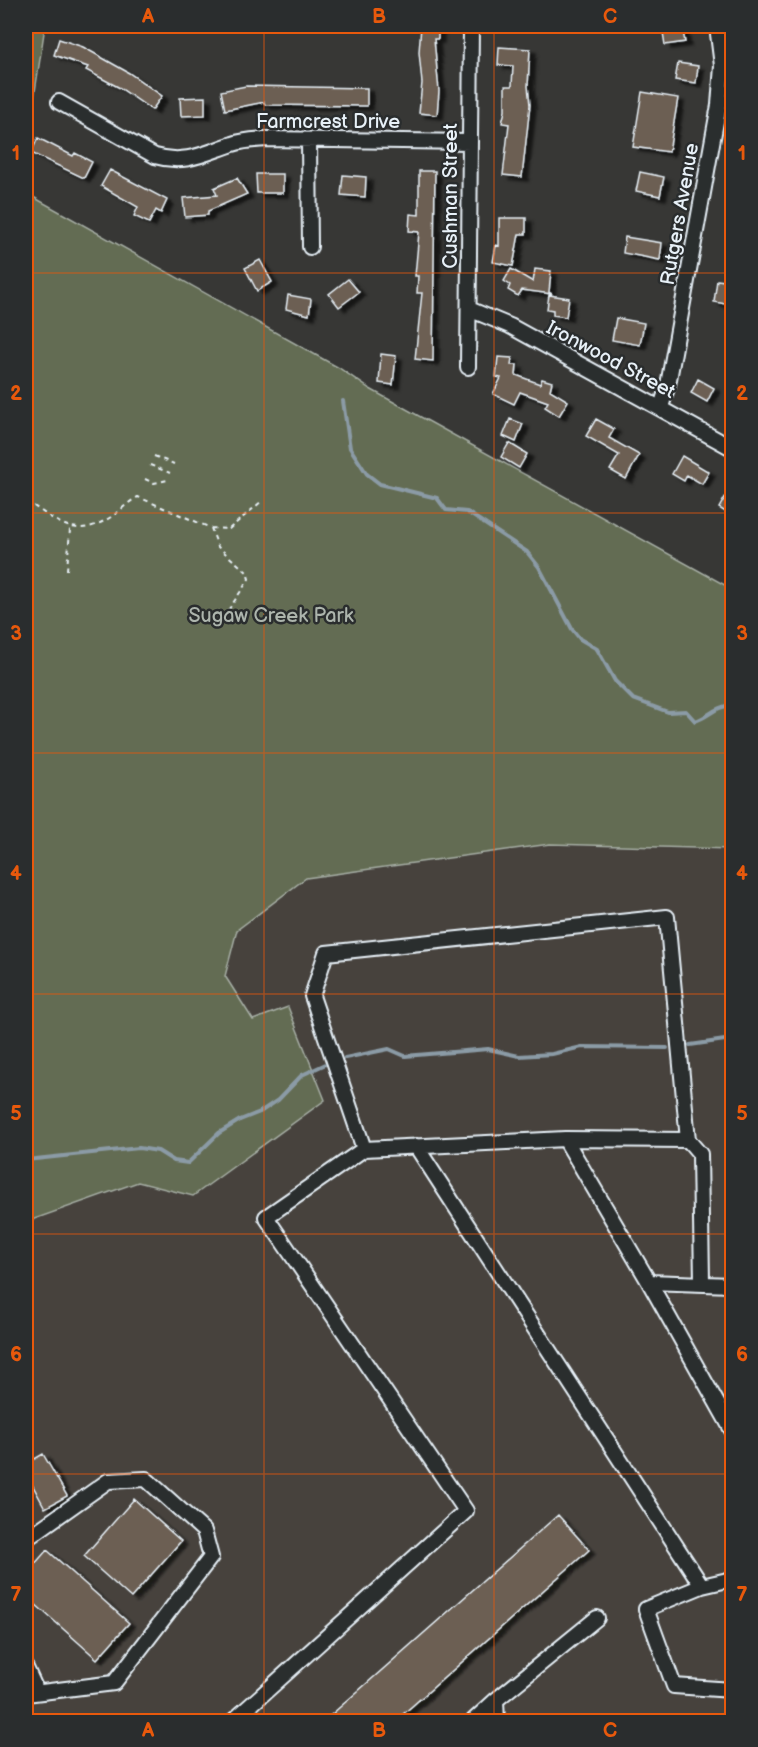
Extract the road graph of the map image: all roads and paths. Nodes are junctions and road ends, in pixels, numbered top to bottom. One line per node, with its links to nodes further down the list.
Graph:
1 (471, 26): 5 (street, Cushman Street)
2 (717, 26): 9 (street, Rutgers Avenue)
3 (59, 102): 4 (street, Farmcrest Drive)
4 (309, 140): 5 (street, Farmcrest Drive); 6 (street)
5 (470, 142): 7 (street, Cushman Street)
6 (310, 247)
7 (469, 309): 8 (street, Cushman Street); 9 (street, Ironwood Street)
8 (468, 367)
9 (661, 407): 10 (street, Ironwood Street)
10 (732, 448)
11 (154, 456): 12 (path)
12 (174, 464)
13 (150, 465): 14 (path)
14 (170, 473)
15 (144, 479): 16 (path)
16 (168, 480)
17 (26, 501): 20 (path)
18 (262, 501): 19 (path)
19 (212, 528): 20 (path); 22 (path)
20 (70, 529): 21 (path)
21 (67, 570)
22 (219, 624)
23 (565, 1139): 24 (street); 25 (street); 27 (street)
24 (688, 1140): 26 (street); 28 (street)
25 (416, 1146): 26 (street); 33 (street)
26 (364, 1149): 39 (street)
27 (649, 1282): 28 (street); 30 (street)
28 (702, 1282): 29 (street)
29 (732, 1285)
30 (732, 1430)
31 (26, 1539): 37 (street)
32 (732, 1579): 33 (street)
33 (702, 1586): 36 (street)
34 (597, 1618): 38 (street)
35 (26, 1668): 37 (street)
36 (732, 1690)
37 (32, 1693)
38 (496, 1700): 40 (street); 41 (street)
39 (232, 1722)
40 (472, 1722)
41 (497, 1722)

